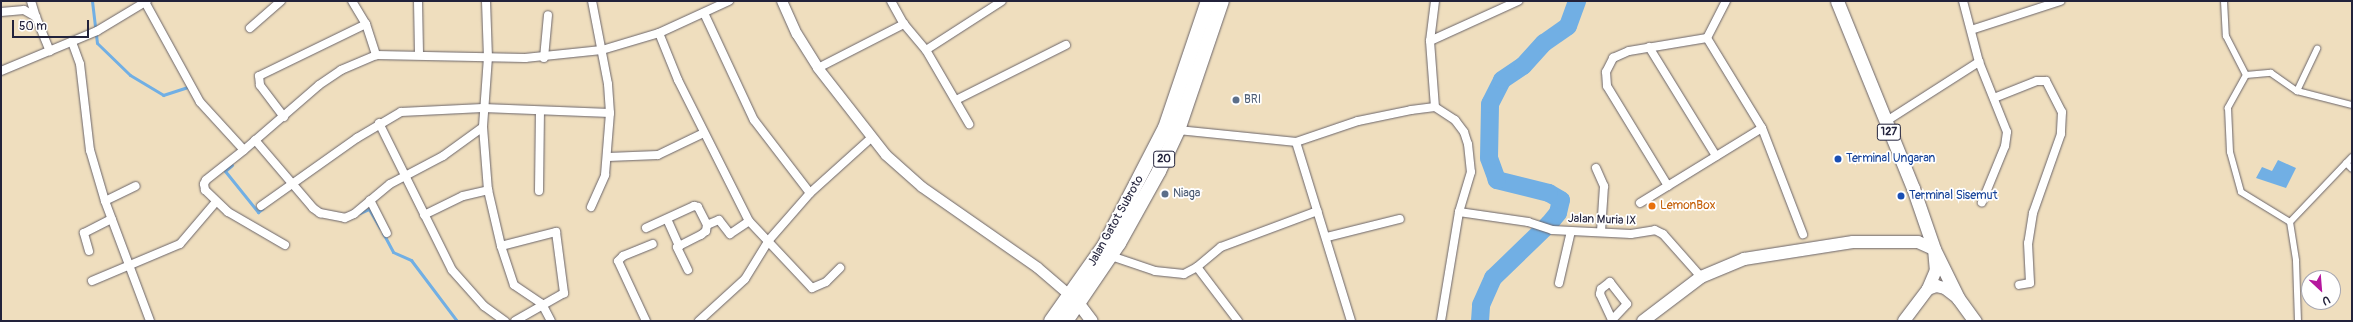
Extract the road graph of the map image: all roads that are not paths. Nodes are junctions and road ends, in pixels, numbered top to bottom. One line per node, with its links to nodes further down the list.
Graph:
1 (31, 1): 24 (street)
2 (281, 1): 27 (street)
3 (352, 1): 25 (street)
4 (418, 1): 40 (street)
5 (486, 1): 41 (street)
6 (592, 1): 36 (street)
7 (729, 1): 22 (street)
8 (782, 1): 44 (street)
9 (891, 1): 26 (street)
10 (1002, 1): 37 (street)
11 (1208, 1): 120 (highway, Jalan Gatot Subroto / 20)
12 (1222, 1): 61 (highway, Jalan Gatot Subroto / 20)
13 (1435, 1): 31 (street)
14 (1518, 1): 31 (street)
15 (1726, 1): 30 (street)
16 (1837, 1): 56 (main road, 127)
17 (1962, 1): 28 (street)
18 (2060, 1): 28 (street)
19 (2224, 1): 46 (street)
20 (146, 2): 32 (street); 66 (street)
21 (1, 12): 24 (street)
22 (704, 13): 29 (street); 79 (street)
23 (548, 15): 42 (street)
24 (36, 17): 38 (street)
25 (366, 24): 39 (street); 55 (street)
26 (904, 24): 37 (street); 44 (street)
27 (250, 28)
28 (1971, 30): 43 (street)
29 (659, 34): 36 (street); 62 (street)
30 (1708, 38): 34 (street); 60 (street)
31 (1430, 41): 51 (street)
32 (72, 42): 38 (street); 81 (street)
33 (1066, 45): 49 (street)
34 (1649, 47): 67 (street); 76 (street)
35 (2317, 49): 47 (street)
36 (602, 50): 42 (street); 54 (street)
37 (926, 50): 49 (street)
38 (50, 51): 45 (street)
39 (376, 55): 40 (street); 55 (street)
40 (419, 55): 41 (street)
41 (488, 57): 42 (street); 52 (street)
42 (544, 58)
43 (1979, 62): 48 (street); 56 (street)
44 (818, 68): 63 (street)
45 (1, 71)
46 (2246, 75): 47 (street); 94 (street)
47 (2297, 91): 50 (street)
48 (1994, 98): 82 (street); 117 (street)
49 (956, 100): 58 (street)
50 (2352, 105)
51 (1435, 107): 65 (street); 88 (street)
52 (484, 108): 53 (street); 57 (street); 59 (street)
53 (540, 111): 54 (street); 78 (street)
54 (610, 113): 68 (street)
55 (284, 117): 64 (street)
56 (1885, 122): 107 (main road, 127)
57 (379, 123): 73 (street); 74 (street)
58 (969, 124)
59 (483, 128): 73 (street); 77 (street)
60 (1762, 128): 67 (street); 100 (street)
61 (1178, 130): 65 (street); 109 (highway, Jalan Gatot Subroto / 20)
62 (704, 133): 68 (street); 93 (street)
63 (871, 138): 79 (street); 120 (street)
64 (255, 140): 66 (street); 74 (street)
65 (1296, 142): 87 (street)
66 (241, 152): 83 (street)
67 (1716, 156): 76 (street)
68 (608, 157): 86 (street)
69 (2352, 157): 70 (street)
70 (2346, 163): 72 (street); 94 (street)
71 (1596, 168): 98 (street)
72 (2352, 169)
73 (404, 176): 80 (street); 89 (street)
74 (292, 183): 80 (street); 85 (street)
75 (136, 186): 81 (street)
76 (1668, 186): 84 (street)
77 (488, 190): 89 (street); 105 (street)
78 (539, 191)
79 (810, 193): 102 (street)
80 (370, 200): 99 (street)
81 (105, 201): 92 (street)
82 (1982, 202)
83 (216, 203): 104 (street); 110 (street)
84 (1640, 203)
85 (261, 206)
86 (591, 207)
87 (1318, 211): 101 (street); 111 (street)
88 (1459, 212): 97 (street, Jalan Muria IX); 134 (street)
89 (424, 215): 124 (street)
90 (667, 219): 95 (street); 96 (street); 106 (street)
91 (1400, 219): 101 (street)
92 (112, 220): 108 (street); 110 (street)
93 (749, 221): 95 (street); 102 (street)
94 (2290, 222): 137 (street)
95 (707, 225): 106 (street)
96 (646, 228)
97 (1571, 231): 98 (street, Jalan Muria IX); 116 (street)
98 (1601, 231): 114 (street, Jalan Muria IX)
99 (387, 233)
100 (1803, 234)
101 (1327, 237): 133 (street)
102 (769, 240): 112 (street); 128 (street)
103 (653, 244): 127 (street)
104 (285, 245)
105 (501, 246): 121 (street); 121 (street)
106 (679, 246): 113 (street)
107 (1934, 249): 114 (main road); 118 (main road); 119 (main road, 127)
108 (89, 252)
109 (1111, 256): 111 (street); 120 (highway, Jalan Gatot Subroto / 20)
110 (129, 266): 115 (street); 123 (street)
111 (1198, 267): 132 (street)
112 (840, 268)
113 (688, 270)
114 (1701, 277): 135 (main road)
115 (92, 281)
116 (1559, 283)
117 (2019, 285)
118 (1928, 289): 119 (main road); 136 (main road)
119 (1958, 298): 122 (main road, 127)
120 (1075, 300): 129 (highway, Jalan Gatot Subroto / 20); 130 (highway, Jalan Gatot Subroto / 20); 131 (main road)
121 (542, 304): 125 (street); 126 (street)
122 (1972, 319)
123 (150, 321)
124 (505, 321)
125 (515, 321)
126 (551, 321)
127 (646, 321)
128 (699, 321)
129 (1051, 321)
130 (1066, 321)
131 (1092, 321)
132 (1238, 321)
133 (1352, 321)
134 (1440, 321)
135 (1643, 321)
136 (1904, 321)
137 (2298, 321)

